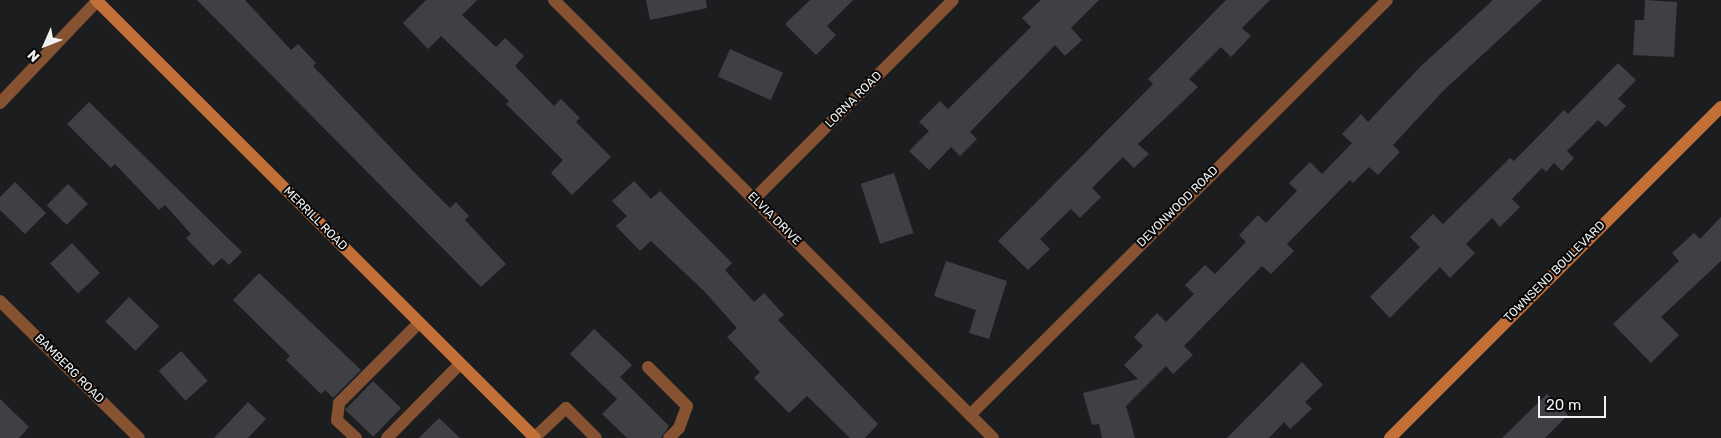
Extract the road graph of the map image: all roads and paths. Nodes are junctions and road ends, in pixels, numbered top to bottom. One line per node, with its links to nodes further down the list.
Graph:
1 (97, 0): 5 (street); 9 (main road, MERRILL ROAD)
2 (554, 0): 7 (street, ELVIA DRIVE)
3 (954, 0): 7 (street, LORNA ROAD)
4 (1387, 0): 12 (street, DEVONWOOD ROAD)
5 (0, 103)
6 (1721, 107): 20 (main road, TOWNSEND BOULEVARD)
7 (754, 199): 12 (street, ELVIA DRIVE)
8 (0, 301): 14 (street, BAMBERG ROAD)
9 (420, 323): 10 (main road, MERRILL ROAD); 15 (street)
10 (460, 364): 16 (street); 17 (main road, MERRILL ROAD)
11 (648, 367): 18 (street)
12 (970, 415): 19 (street, ELVIA DRIVE)
13 (592, 437): 17 (street)
14 (139, 438)
15 (356, 438)
16 (387, 438)
17 (535, 438)
18 (669, 438)
19 (993, 438)
20 (1390, 438)

